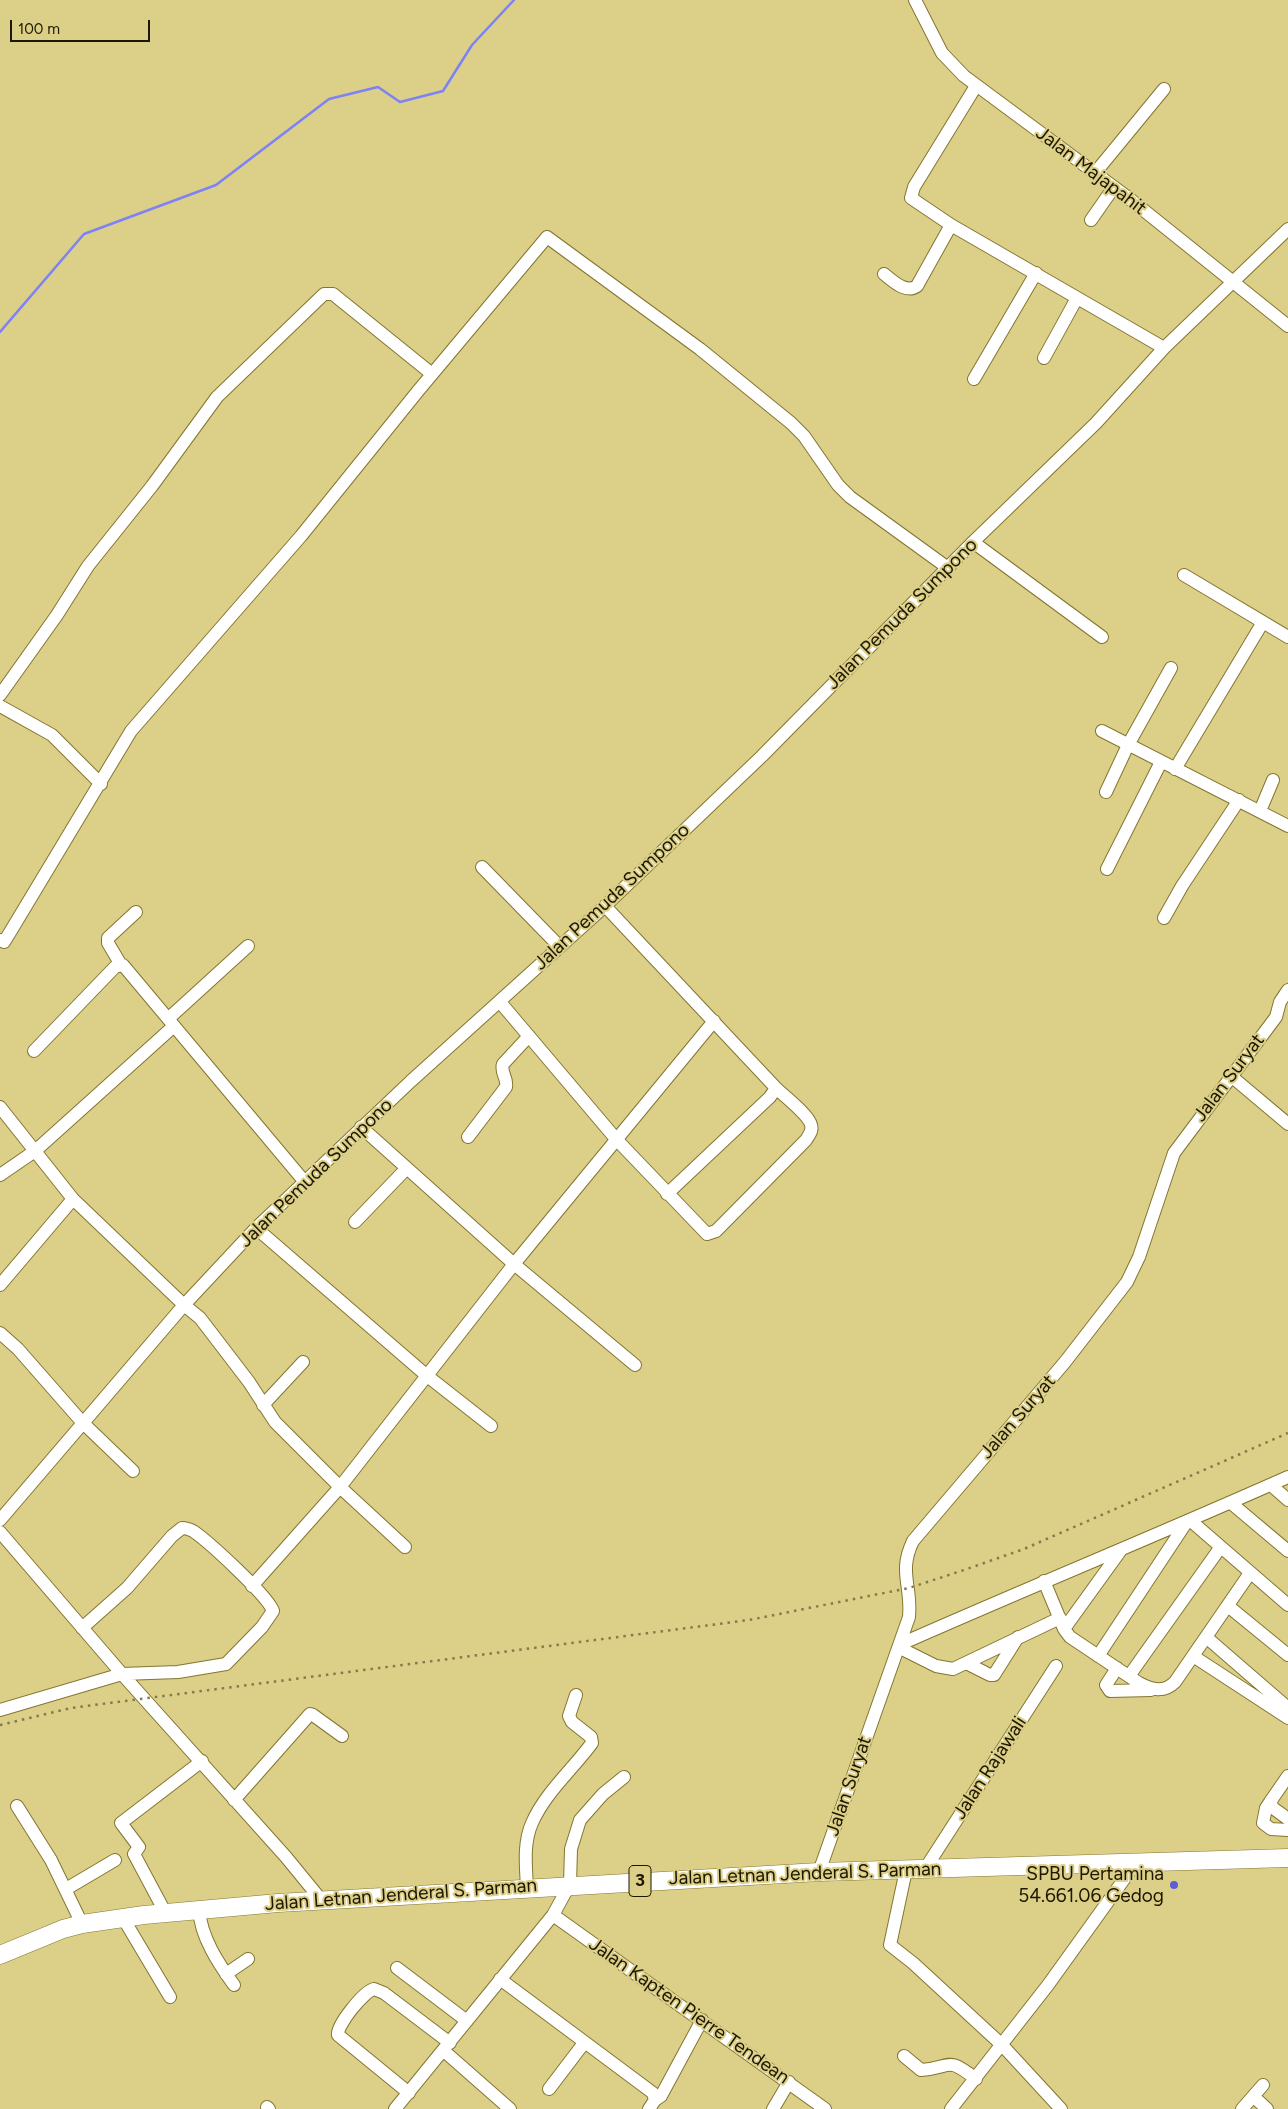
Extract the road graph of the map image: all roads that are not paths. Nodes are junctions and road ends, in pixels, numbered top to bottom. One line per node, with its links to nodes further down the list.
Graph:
1 (915, 0): 2 (street, Jalan Majapahit)
2 (976, 86): 4 (street, Jalan Majapahit); 7 (street)
3 (1164, 89): 4 (street)
4 (1095, 173): 5 (street, Jalan Majapahit)
5 (1114, 187): 6 (street); 11 (street, Jalan Majapahit)
6 (1091, 220)
7 (950, 224): 9 (street); 10 (street)
8 (1288, 229): 11 (street, Jalan Pemuda Sumpono)
9 (1036, 273): 12 (street); 17 (street)
10 (884, 274)
11 (1234, 282): 13 (street, Jalan Majapahit); 14 (street, Jalan Pemuda Sumpono)
12 (1077, 298): 14 (street); 15 (street)
13 (1288, 326)
14 (1164, 348): 18 (street, Jalan Pemuda Sumpono)
15 (1044, 358)
16 (432, 374): 19 (street); 25 (street); 32 (street)
17 (974, 378)
18 (973, 542): 19 (street, Jalan Pemuda Sumpono); 22 (street)
19 (948, 568): 39 (street, Jalan Pemuda Sumpono)
20 (1184, 575): 21 (street)
21 (1263, 622): 23 (street); 30 (street)
22 (1102, 637)
23 (1288, 637)
24 (1171, 668): 28 (street)
25 (0, 695)
26 (4, 709): 32 (street)
27 (1102, 731): 28 (street)
28 (1128, 745): 29 (street); 33 (street)
29 (1161, 762): 30 (street); 38 (street)
30 (1175, 769): 34 (street)
31 (1273, 780): 35 (street)
32 (101, 784): 42 (street)
33 (1106, 792)
34 (1239, 800): 35 (street); 41 (street)
35 (1260, 811): 36 (street)
36 (1288, 826)
37 (482, 867): 44 (street)
38 (1107, 870)
39 (605, 906): 44 (street, Jalan Pemuda Sumpono); 48 (street)
40 (136, 912): 45 (street)
41 (1164, 918)
42 (1, 944)
43 (248, 946): 49 (street)
44 (560, 947): 47 (street, Jalan Pemuda Sumpono)
45 (121, 965): 49 (street); 51 (street)
46 (1288, 990): 52 (street, Jalan Suryat)
47 (500, 1002): 50 (street); 56 (street, Jalan Pemuda Sumpono)
48 (714, 1021): 53 (street); 58 (street)
49 (171, 1022): 59 (street); 62 (street)
50 (529, 1036): 57 (street); 58 (street)
51 (34, 1050)
52 (1231, 1076): 55 (street); 99 (street, Jalan Suryat)
53 (776, 1088): 63 (street); 63 (street)
54 (0, 1107): 59 (street)
55 (1288, 1124)
56 (361, 1127): 60 (street); 62 (street, Jalan Pemuda Sumpono)
57 (468, 1136)
58 (616, 1139): 63 (street); 67 (street)
59 (35, 1151): 61 (street); 64 (street)
60 (406, 1169): 65 (street); 67 (street)
61 (0, 1175)
62 (304, 1180): 66 (street, Jalan Pemuda Sumpono)
63 (668, 1194)
64 (73, 1199): 68 (street); 69 (street)
65 (355, 1222)
66 (256, 1228): 69 (street, Jalan Pemuda Sumpono); 73 (street)
67 (514, 1264): 72 (street); 73 (street)
68 (0, 1285)
69 (184, 1305): 74 (street); 75 (street, Jalan Pemuda Sumpono)
70 (0, 1333): 75 (street)
71 (303, 1362): 74 (street)
72 (635, 1365)
73 (426, 1375): 76 (street); 80 (street)
74 (263, 1405): 80 (street)
75 (82, 1422): 77 (street); 83 (street, Jalan Pemuda Sumpono)
76 (491, 1426)
77 (133, 1471)
78 (1288, 1477): 79 (street)
79 (1270, 1485): 81 (street); 82 (street)
80 (340, 1487): 86 (street); 92 (street)
81 (1288, 1500)
82 (1231, 1502): 84 (street); 89 (street)
83 (0, 1520)
84 (1189, 1522): 87 (street); 88 (street); 101 (street)
85 (3, 1541): 96 (street)
86 (405, 1546)
87 (1220, 1548): 90 (street); 107 (street)
88 (1121, 1550): 91 (street); 95 (street)
89 (1288, 1550)
90 (1250, 1573): 93 (street); 94 (street)
91 (1044, 1581): 95 (street); 99 (street)
92 (252, 1586): 96 (street); 106 (street)
93 (1285, 1598)
94 (1228, 1606): 98 (street); 100 (street)
95 (1062, 1623): 97 (street); 101 (street)
96 (82, 1628): 106 (street)
97 (1018, 1637): 103 (street); 103 (street)
98 (1206, 1638): 102 (street); 110 (street)
99 (901, 1646): 103 (street); 127 (street, Jalan Suryat)
100 (1288, 1654)
101 (1098, 1656): 105 (street)
102 (1193, 1656): 108 (street); 112 (street)
103 (968, 1664)
104 (1056, 1666): 125 (street, Jalan Rajawali)
105 (1117, 1668): 107 (street); 108 (street)
106 (122, 1674): 111 (street); 114 (street)
107 (1129, 1676): 108 (street)
108 (1151, 1690)
109 (576, 1695): 129 (street)
110 (1288, 1708)
111 (0, 1710)
112 (1288, 1718)
113 (342, 1736): 117 (street)
114 (202, 1761): 117 (street); 133 (street)
115 (1288, 1776): 118 (street)
116 (624, 1777): 128 (street)
117 (234, 1800): 131 (street)
118 (1270, 1802): 120 (street); 121 (street)
119 (17, 1806): 130 (street)
120 (1288, 1819)
121 (1288, 1830)
122 (1288, 1858): 124 (highway, Jalan Letnan Jenderal S. Parman / 3)
123 (115, 1860): 130 (street)
124 (1134, 1864): 125 (highway, Jalan Letnan Jenderal S. Parman / 3); 145 (street)
125 (925, 1869): 126 (highway, Jalan Letnan Jenderal S. Parman / 3)
126 (906, 1870): 127 (highway, Jalan Letnan Jenderal S. Parman / 3); 145 (street)
127 (819, 1872): 128 (highway, Jalan Letnan Jenderal S. Parman / 3)
128 (570, 1884): 129 (highway, Jalan Letnan Jenderal S. Parman / 3); 134 (street)
129 (527, 1888): 131 (highway, Jalan Letnan Jenderal S. Parman / 3)
130 (66, 1889): 136 (street)
131 (322, 1901): 132 (highway, Jalan Letnan Jenderal S. Parman / 3)
132 (198, 1910): 133 (highway, Jalan Letnan Jenderal S. Parman / 3); 138 (street)
133 (165, 1912): 135 (highway, Jalan Letnan Jenderal S. Parman / 3)
134 (553, 1914): 140 (street); 142 (street, Jalan Kapten Pierre Tendean)
135 (123, 1918): 136 (highway, Jalan Letnan Jenderal S. Parman / 3); 141 (street)
136 (82, 1924): 137 (highway, Jalan Letnan Jenderal S. Parman / 3)
137 (0, 1955)
138 (248, 1958)
139 (398, 1968): 143 (street)
140 (500, 1979): 143 (street); 144 (street)
141 (170, 1997)
142 (702, 2020): 149 (street, Jalan Kapten Pierre Tendean); 154 (street)
143 (467, 2021): 146 (street)
144 (584, 2044): 151 (street); 154 (street)
145 (1002, 2045): 148 (street); 160 (street)
146 (447, 2047): 152 (street); 152 (street); 156 (street)
147 (904, 2056): 148 (street)
148 (976, 2078): 159 (street)
149 (789, 2082): 157 (street); 158 (street, Jalan Kapten Pierre Tendean)
150 (1263, 2085): 153 (street)
151 (549, 2089)
152 (408, 2093): 155 (street)
153 (1254, 2097): 161 (street); 162 (street)
154 (652, 2104)
155 (395, 2109)
156 (510, 2109)
157 (774, 2109)
158 (825, 2109)
159 (951, 2109)
160 (1061, 2109)
161 (1242, 2109)
162 (1267, 2109)

